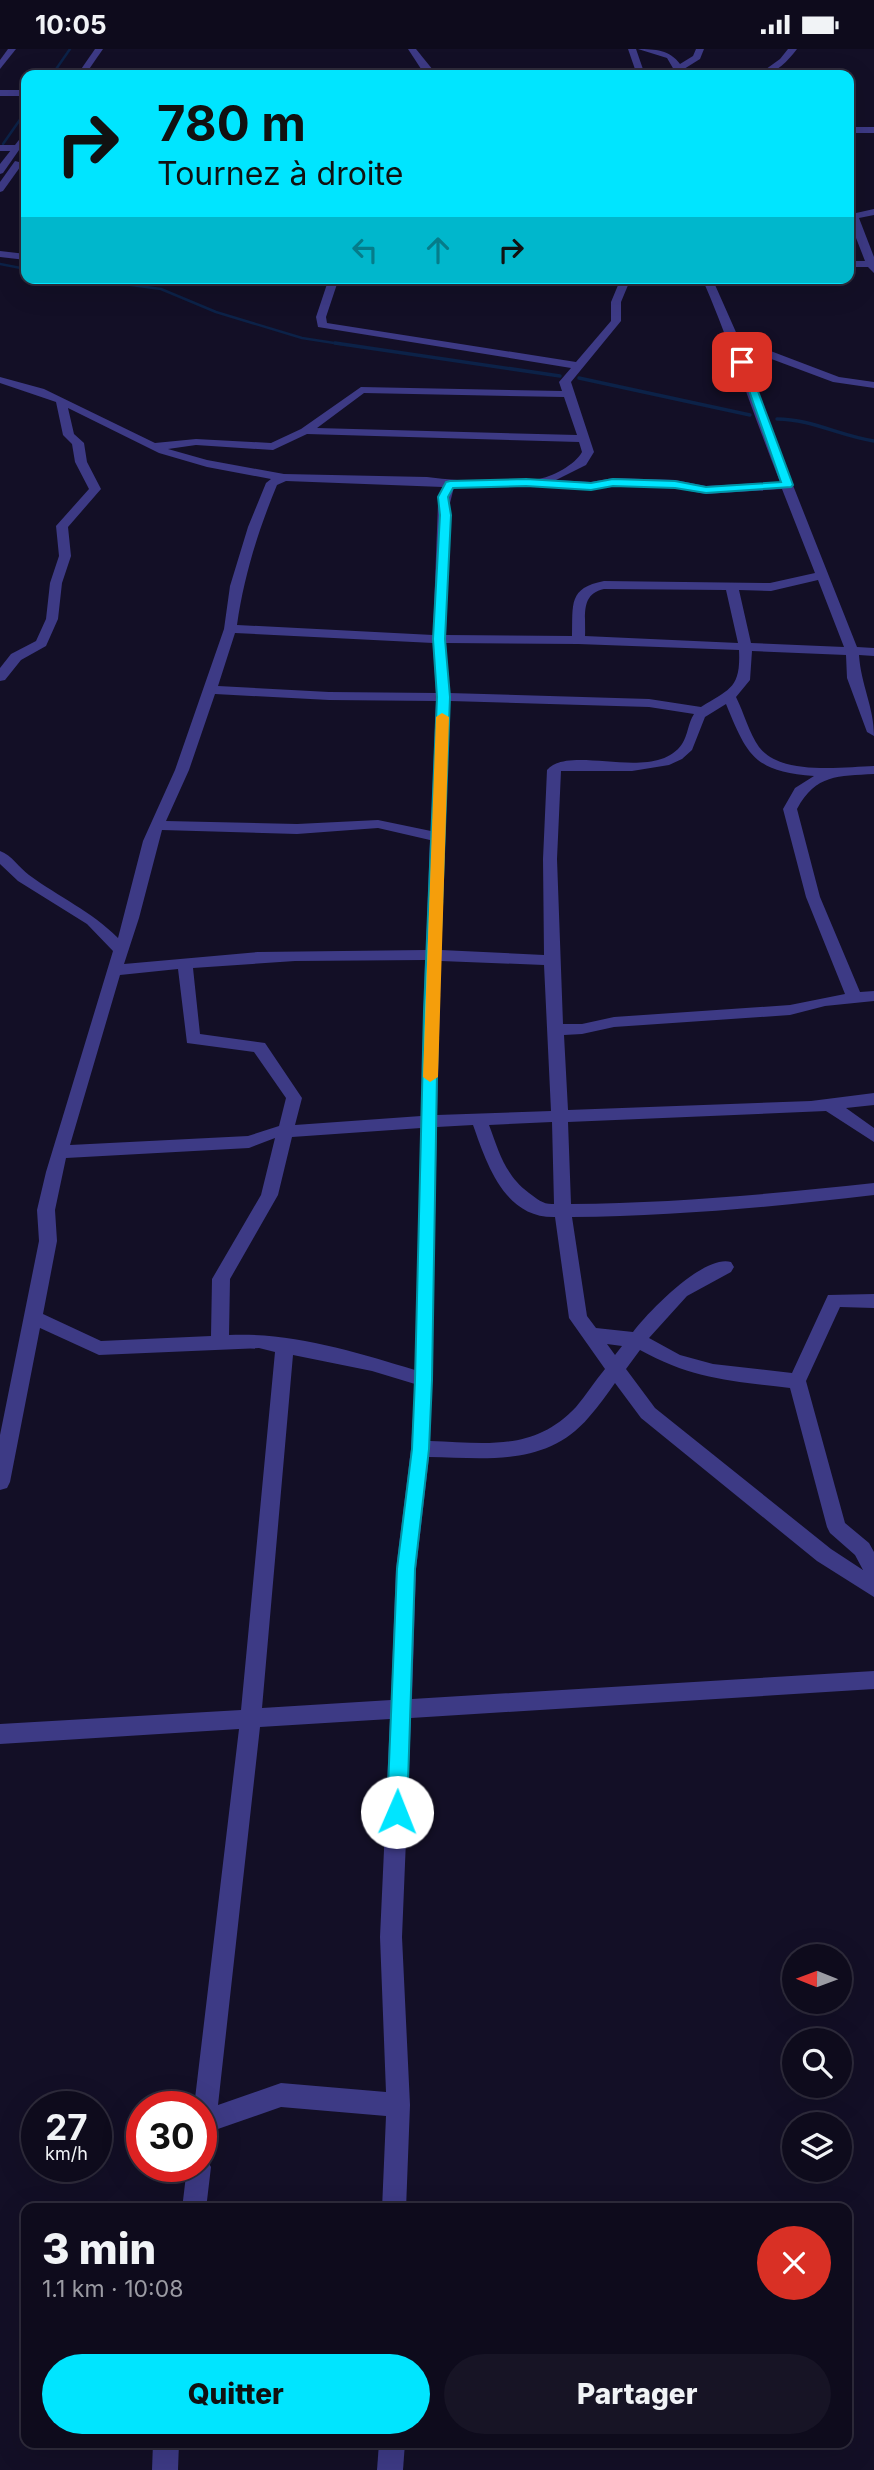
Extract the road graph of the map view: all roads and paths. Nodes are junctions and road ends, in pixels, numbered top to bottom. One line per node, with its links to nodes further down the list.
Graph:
1 (12, 49): 8 (street)
2 (99, 49): 9 (street)
3 (412, 49): 10 (street)
4 (632, 49): 11 (street)
5 (642, 49): 12 (street)
6 (700, 49): 13 (street)
7 (793, 49): 14 (street)
8 (0, 65)
9 (84, 70)
10 (426, 70)
11 (639, 70)
12 (679, 70)
13 (681, 70)
14 (770, 70)
15 (0, 93): 16 (street)
16 (21, 93)
17 (854, 130): 18 (street)
18 (874, 131): 19 (street)
19 (874, 140)
20 (0, 148): 21 (street)
21 (21, 150): 22 (street); 23 (street)
22 (0, 171)
23 (0, 189)
24 (874, 212): 25 (street)
25 (854, 213)
26 (854, 228): 27 (street)
27 (874, 229)
28 (854, 230): 32 (street)
29 (0, 254): 30 (street)
30 (21, 256)
31 (854, 264): 32 (street)
32 (873, 266)
33 (332, 284): 37 (street)
34 (624, 284): 37 (street)
35 (710, 284): 36 (street)
36 (735, 341): 39 (street); 48 (street)
37 (579, 366): 40 (street)
38 (0, 380): 41 (street)
39 (874, 385)
40 (568, 394): 42 (street); 43 (street)
41 (61, 401): 44 (street); 57 (street)
42 (305, 431): 43 (street); 44 (street)
43 (583, 439): 46 (street)
44 (155, 447): 45 (street)
45 (284, 478): 47 (street); 51 (street)
46 (540, 483): 47 (street); 48 (street)
47 (450, 484): 52 (street)
48 (787, 485): 49 (street)
49 (823, 576): 50 (street); 55 (street)
50 (731, 586): 53 (street); 54 (street)
51 (230, 629): 52 (street); 58 (street)
52 (439, 639): 53 (street); 60 (street)
53 (579, 641): 54 (street)
54 (744, 646): 55 (street); 59 (street)
55 (852, 652): 56 (street); 62 (street)
56 (874, 652)
57 (0, 677)
58 (210, 690): 60 (street); 65 (street)
59 (729, 696): 61 (street); 63 (street)
60 (443, 697): 61 (street); 66 (street)
61 (703, 711): 70 (street)
62 (874, 732)
63 (831, 771): 64 (street); 74 (street)
64 (874, 771)
65 (157, 825): 66 (street); 68 (street)
66 (437, 837): 69 (street)
67 (0, 856): 68 (street)
68 (122, 951): 72 (street)
69 (433, 954): 70 (street); 71 (street); 80 (street)
70 (551, 960): 75 (street)
71 (185, 964): 72 (street); 81 (street)
72 (115, 970): 83 (street)
73 (874, 996): 74 (street)
74 (854, 997): 75 (street)
75 (555, 1030): 78 (street)
76 (874, 1099): 77 (street)
77 (829, 1105): 78 (street); 82 (street)
78 (559, 1116): 79 (street); 85 (street)
79 (479, 1120): 80 (street); 85 (street)
80 (430, 1121): 81 (street); 94 (street)
81 (286, 1132): 83 (street); 91 (street)
82 (874, 1136)
83 (61, 1152): 88 (street)
84 (874, 1189): 85 (street)
85 (563, 1211): 89 (street)
86 (725, 1267): 90 (street)
87 (874, 1301): 95 (street)
88 (33, 1317): 91 (street); 97 (street)
89 (590, 1335): 90 (street); 93 (street)
90 (637, 1340): 93 (street); 95 (street)
91 (220, 1342): 92 (street)
92 (285, 1345): 94 (street); 102 (street)
93 (616, 1369): 96 (street); 99 (street)
94 (424, 1380): 96 (street)
95 (797, 1381): 98 (street)
96 (421, 1449): 101 (street)
97 (0, 1482)
98 (874, 1571)
99 (874, 1588)
100 (874, 1680): 101 (street)
101 (400, 1710): 102 (street); 105 (street)
102 (251, 1719): 103 (street); 104 (street)
103 (0, 1734)
104 (208, 2091)
105 (398, 2105): 106 (street); 109 (street)
106 (217, 2117)
107 (197, 2182): 108 (street)
108 (195, 2203)
109 (394, 2203)
110 (166, 2448): 112 (street)
111 (392, 2448): 113 (street)
112 (165, 2470)
113 (390, 2470)

